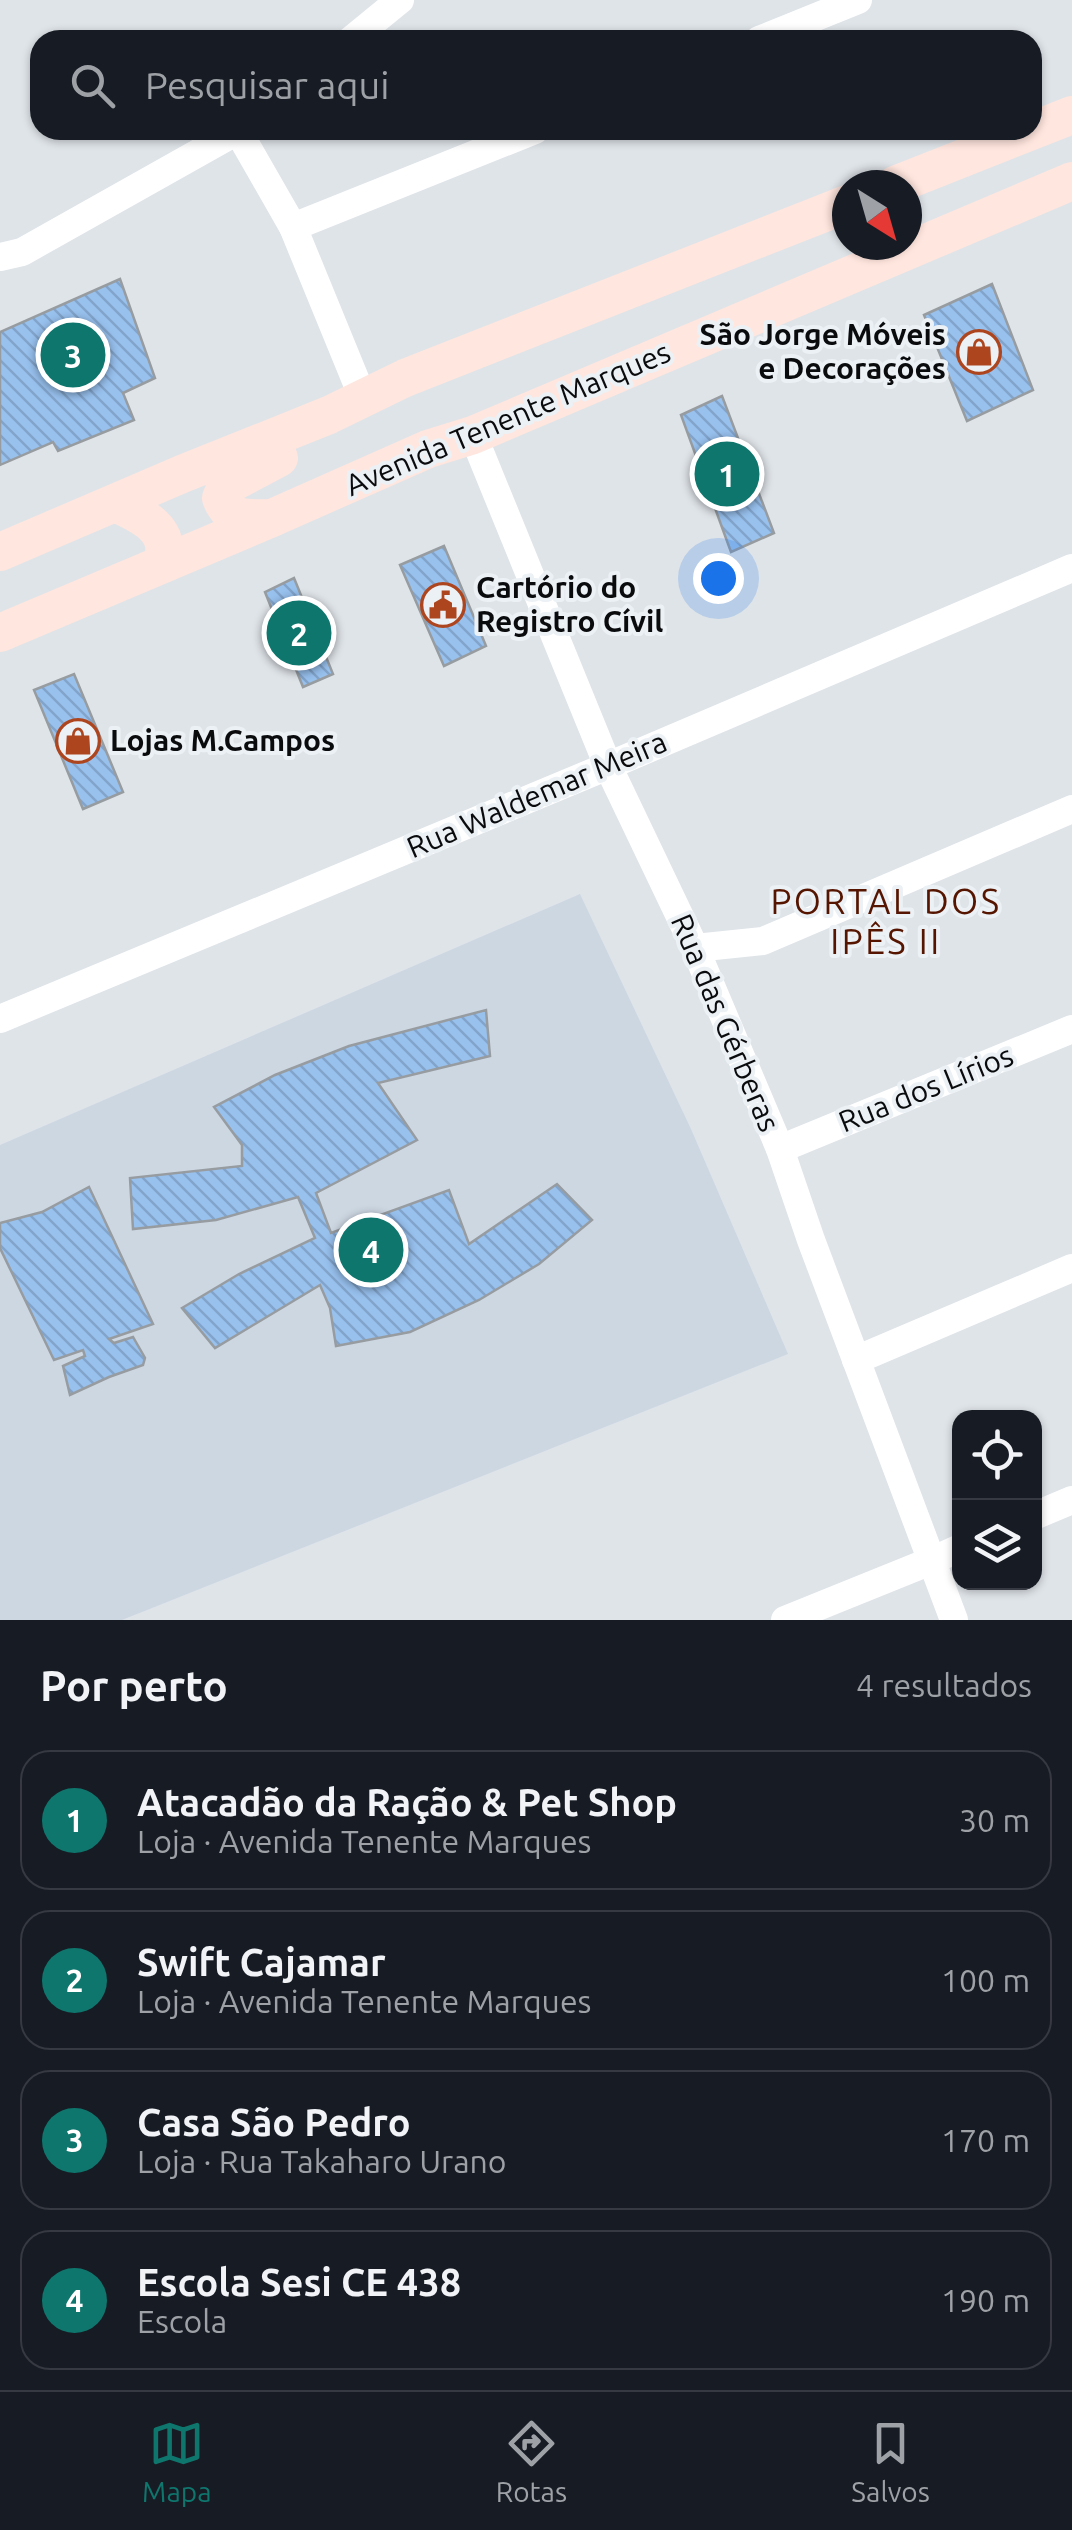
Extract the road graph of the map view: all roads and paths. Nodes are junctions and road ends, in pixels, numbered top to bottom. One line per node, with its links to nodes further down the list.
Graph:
1 (400, 0): 3 (street)
2 (858, 0): 4 (street)
3 (363, 30)
4 (784, 30)
5 (1072, 116): 6 (main road)
6 (1042, 128)
7 (222, 140): 15 (street)
8 (243, 140): 14 (street)
9 (510, 140): 14 (street)
10 (1010, 140): 11 (main road)
11 (922, 174)
12 (1072, 181): 18 (main road, Avenida Tenente Marques)
13 (832, 210): 16 (main road)
14 (293, 227): 16 (street)
15 (0, 257)
16 (363, 398): 17 (main road)
17 (329, 414): 19 (main road); 20 (main road)
18 (473, 435): 20 (main road, Avenida Tenente Marques); 25 (street, Rua das Gérberas)
19 (116, 503): 21 (main road); 22 (main road)
20 (272, 518): 22 (main road, Avenida Tenente Marques)
21 (0, 552)
22 (161, 564): 24 (main road, Avenida Tenente Marques)
23 (1072, 568): 25 (street, Rua Waldemar Meira)
24 (0, 633)
25 (608, 766): 27 (street, Rua das Gérberas); 28 (street, Rua Waldemar Meira)
26 (1072, 809): 27 (street)
27 (695, 948): 30 (street, Rua das Gérberas)
28 (0, 1020)
29 (1072, 1029): 30 (street, Rua dos Lírios)
30 (780, 1149): 32 (street, Rua das Gérberas)
31 (1072, 1268): 32 (street)
32 (856, 1360): 36 (street, Rua das Gérberas)
33 (1072, 1500): 34 (street)
34 (1042, 1513)
35 (952, 1552): 36 (street)
36 (932, 1561): 37 (street); 38 (street, Rua das Gérberas)
37 (785, 1620)
38 (954, 1620)

